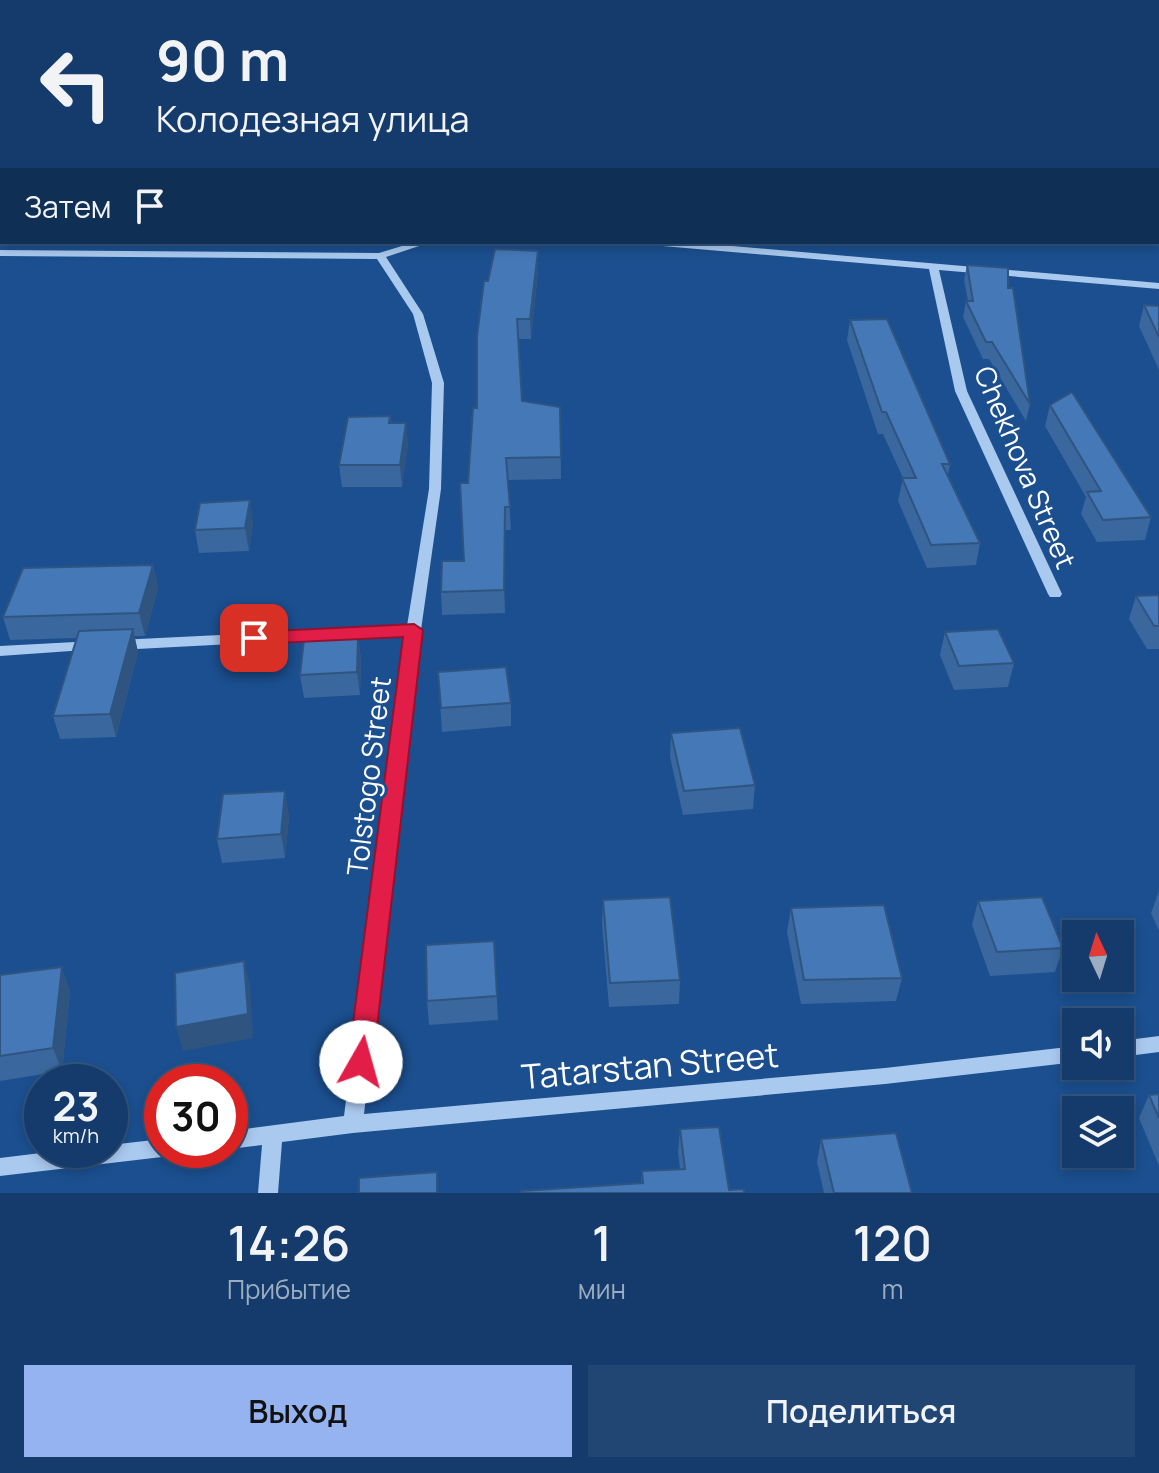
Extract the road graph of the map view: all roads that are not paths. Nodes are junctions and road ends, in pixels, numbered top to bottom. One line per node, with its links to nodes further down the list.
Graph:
1 (221, 244): 5 (street)
2 (419, 244): 6 (street)
3 (674, 244): 7 (street)
4 (0, 253): 5 (street)
5 (196, 254): 6 (street)
6 (380, 256): 10 (street, Tolstogo Street)
7 (933, 266): 8 (street); 9 (street, Chekhova Street)
8 (1159, 286)
9 (1055, 594)
10 (414, 630): 11 (street); 15 (street, Tolstogo Street)
11 (0, 651)
12 (1159, 1044): 13 (street)
13 (1134, 1047)
14 (1062, 1056): 15 (street, Tatarstan Street)
15 (353, 1124): 16 (street, Tatarstan Street)
16 (273, 1135): 17 (street, Tatarstan Street); 20 (street)
17 (248, 1138)
18 (144, 1150): 19 (street)
19 (0, 1167)
20 (268, 1193)

